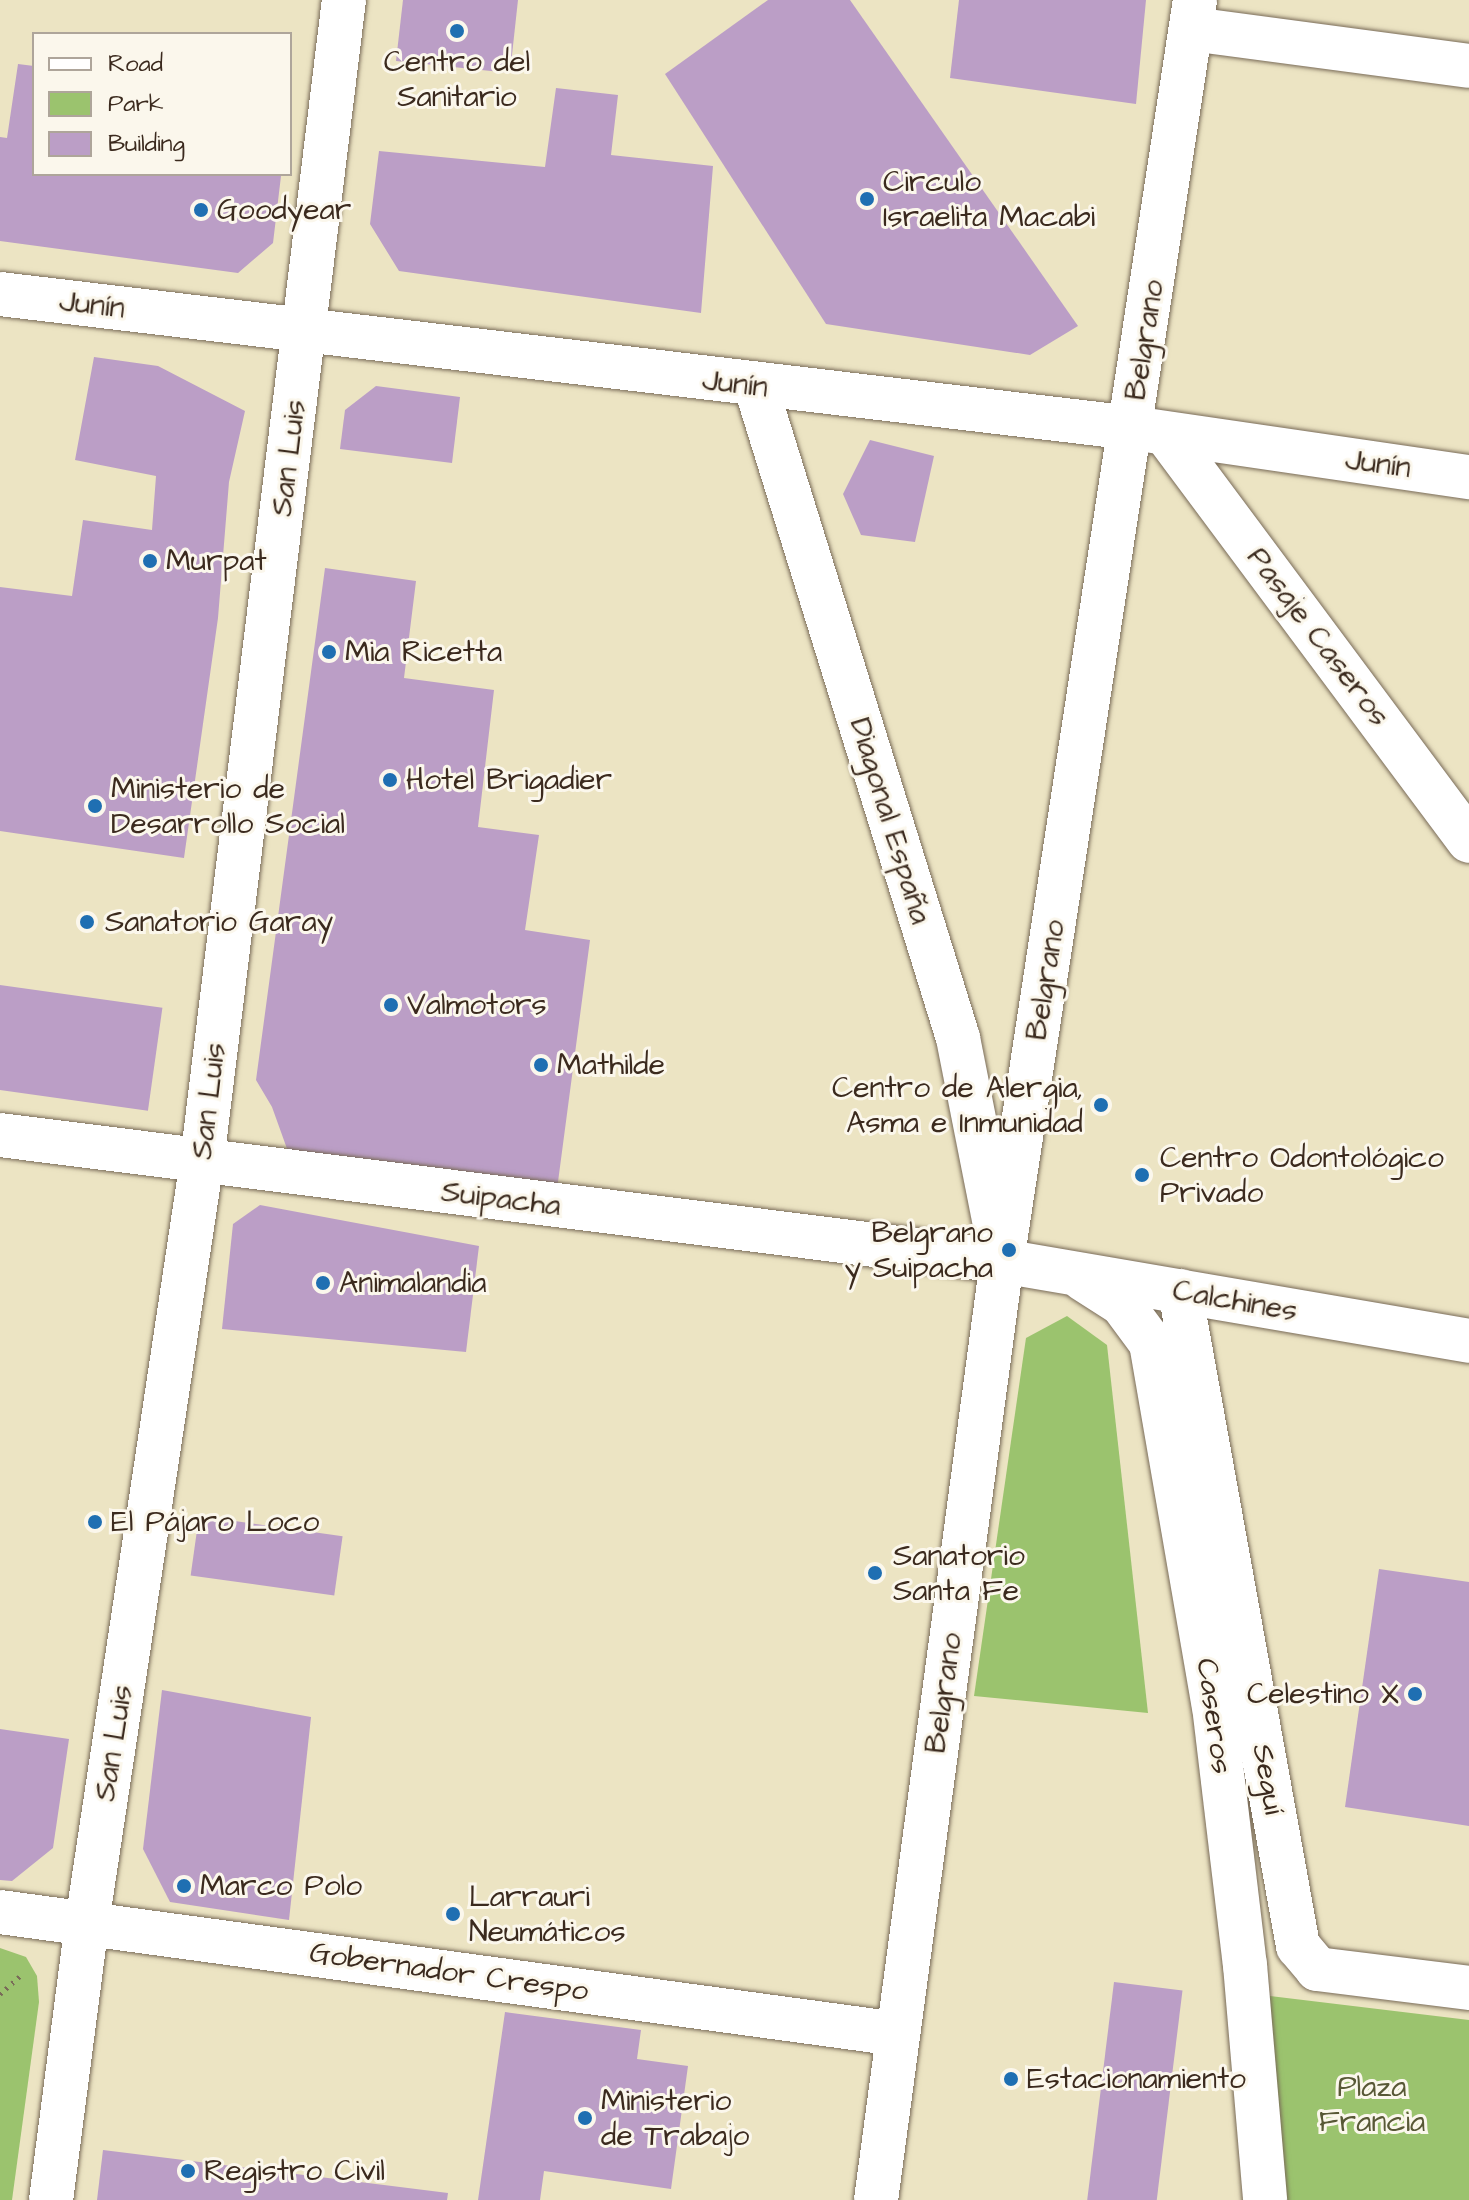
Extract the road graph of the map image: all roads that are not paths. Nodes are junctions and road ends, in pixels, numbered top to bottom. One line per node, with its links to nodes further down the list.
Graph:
1 (344, 0): 5 (street, San Luis)
2 (1194, 14): 3 (street); 7 (street, Belgrano)
3 (1469, 66)
4 (0, 294): 5 (street, Junín)
5 (305, 329): 6 (street, Junín); 11 (street, San Luis)
6 (756, 387): 7 (street, Junín); 12 (street, Diagonal España)
7 (1149, 431): 8 (street, Junín); 9 (street, Pasaje Caseros); 12 (street, Belgrano)
8 (1469, 477)
9 (1469, 841)
10 (0, 1135): 11 (street, Suipacha)
11 (202, 1161): 12 (street, Suipacha); 17 (street, San Luis)
12 (1002, 1261): 13 (street, Calchines); 19 (street, Belgrano)
13 (1071, 1272): 14 (street, Calchines); 22 (street, Caseros)
14 (1180, 1291): 15 (street, Calchines); 18 (street, Seguí)
15 (1469, 1341)
16 (0, 1912): 17 (street, Gobernador Crespo)
17 (87, 1923): 19 (street, Gobernador Crespo); 20 (street, San Luis)
18 (1469, 1988)
19 (898, 2034): 21 (street, Belgrano)
20 (51, 2200)
21 (876, 2200)
22 (1265, 2200)

